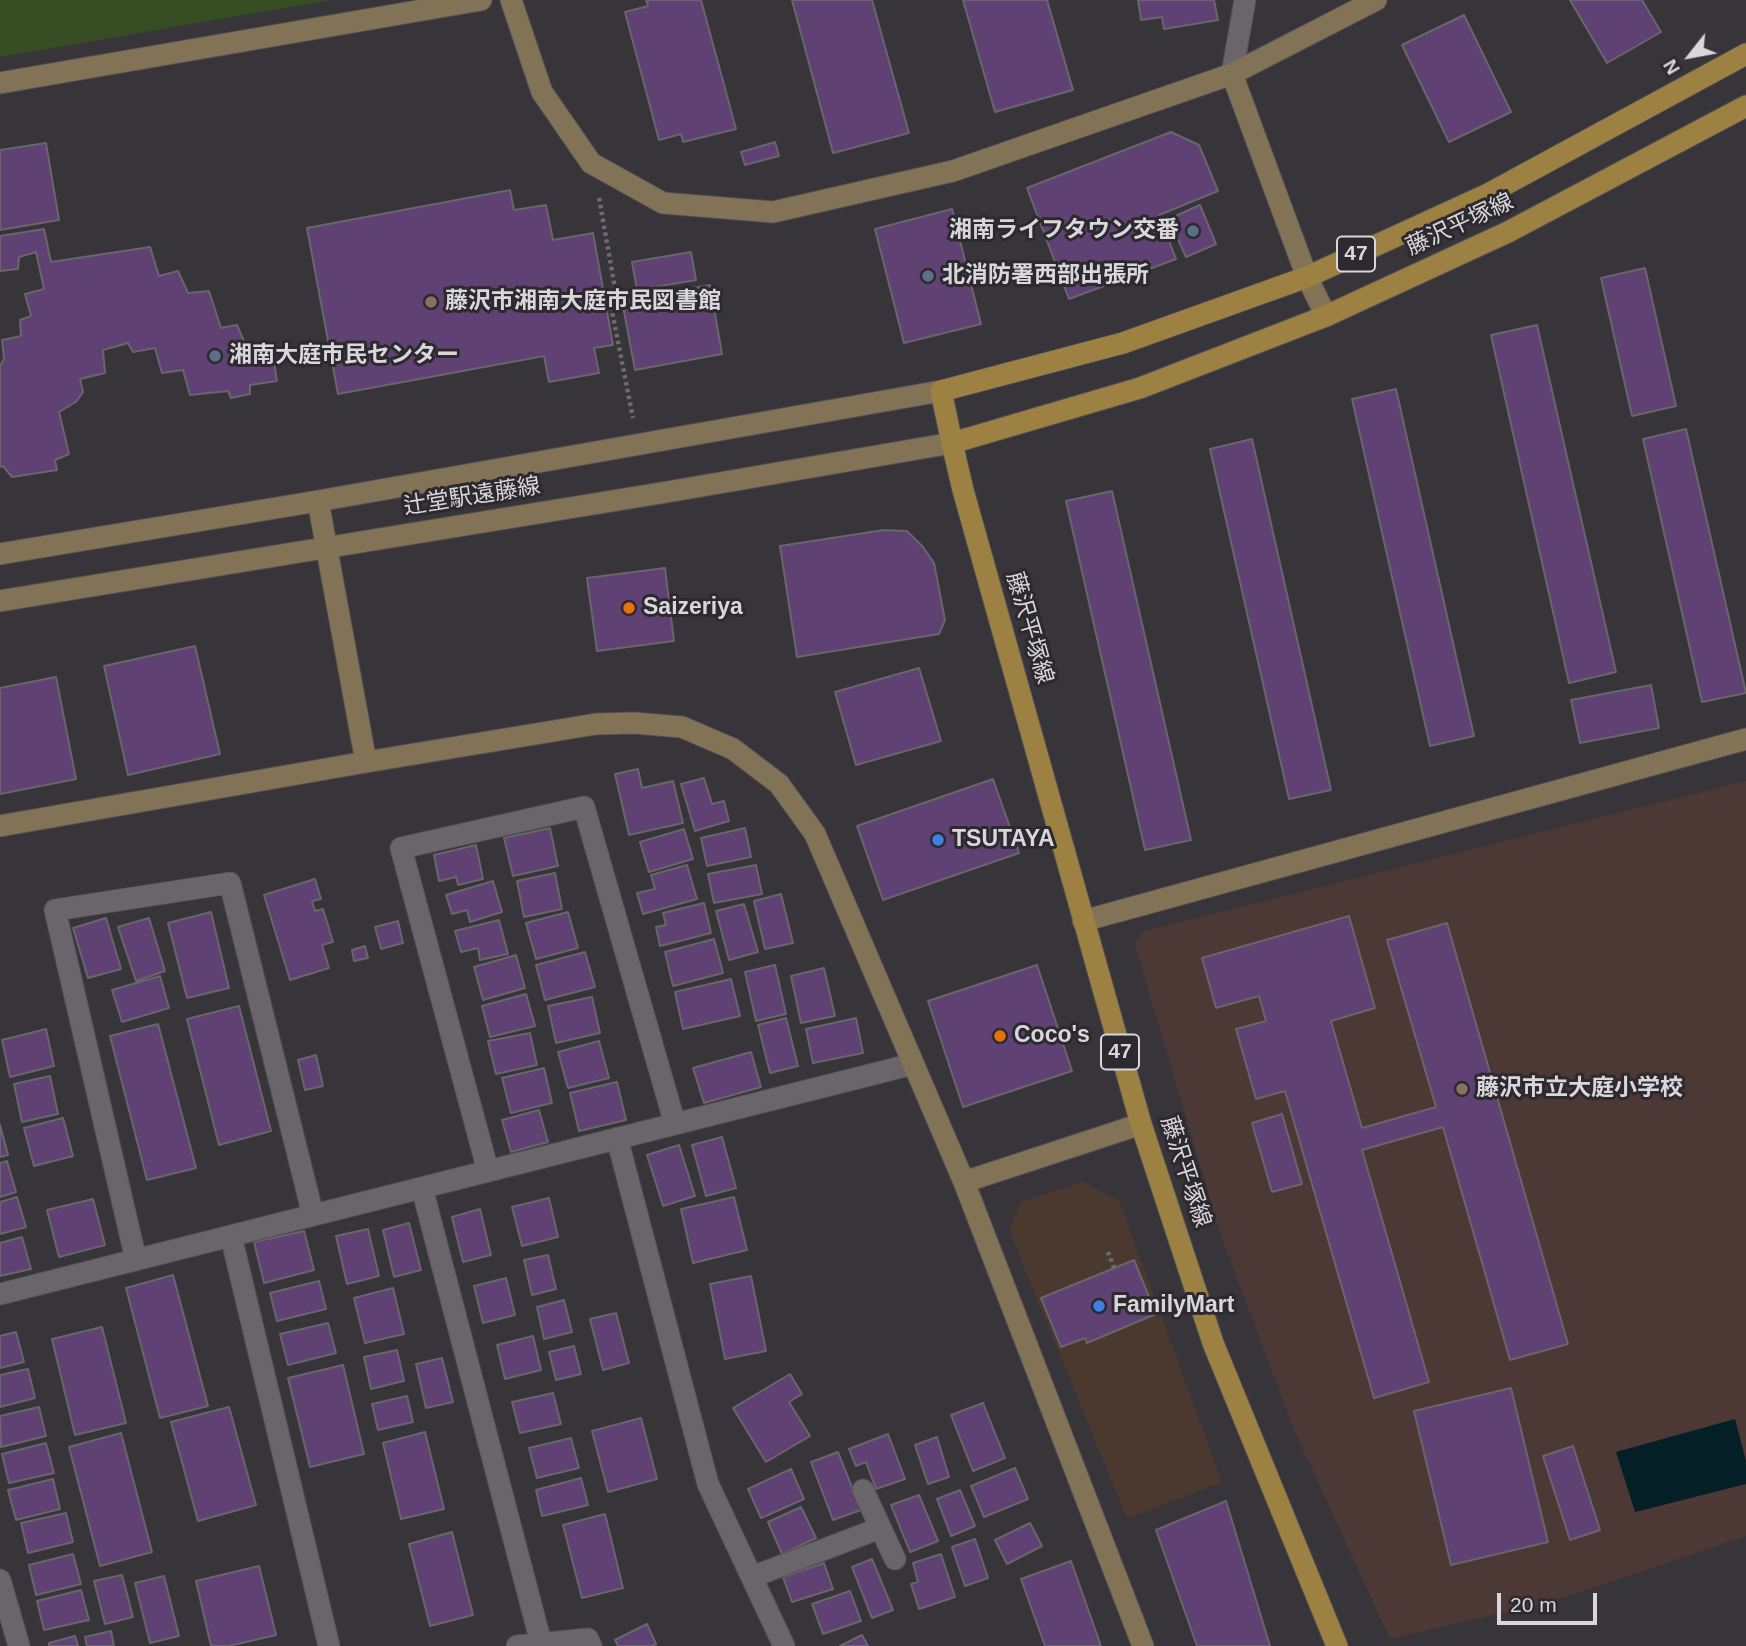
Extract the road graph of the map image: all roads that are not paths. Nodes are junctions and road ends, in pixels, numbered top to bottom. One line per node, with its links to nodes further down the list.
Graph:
1 (481, 0): 7 (street)
2 (510, 0): 6 (street)
3 (1245, 0): 6 (street)
4 (1376, 0): 6 (street)
5 (1746, 54): 9 (main road, 藤沢平塚線 / 47)
6 (1232, 74): 9 (street)
7 (0, 83)
8 (1746, 106): 10 (main road, 藤沢平塚線 / 47)
9 (1307, 277): 10 (street); 11 (main road, 藤沢平塚線 / 47)
10 (1326, 317): 12 (main road, 藤沢平塚線 / 47)
11 (941, 391): 12 (main road, 47); 13 (street, 辻堂駅遠藤線)
12 (951, 443): 14 (street, 辻堂駅遠藤線); 20 (main road, 藤沢平塚線 / 47)
13 (318, 501): 14 (street); 15 (street, 辻堂駅遠藤線)
14 (327, 548): 16 (street, 辻堂駅遠藤線); 18 (street)
15 (0, 554)
16 (0, 601)
17 (1746, 739): 20 (street)
18 (366, 762): 19 (street); 21 (street)
19 (0, 826)
20 (1083, 920): 23 (main road, 藤沢平塚線 / 47)
21 (913, 1064): 22 (street); 26 (street)
22 (675, 1124): 24 (street); 25 (street)
23 (1141, 1124): 26 (street); 44 (main road, 藤沢平塚線 / 47)
24 (617, 1138): 25 (street); 35 (street)
25 (488, 1171): 27 (street)
26 (964, 1182): 43 (street)
27 (422, 1188): 28 (street); 37 (street)
28 (313, 1215): 29 (street); 30 (street)
29 (231, 1236): 30 (street); 39 (street)
30 (136, 1260): 31 (street)
31 (0, 1294)
32 (863, 1490): 33 (street)
33 (880, 1528): 34 (street); 35 (street)
34 (895, 1559)
35 (752, 1577): 42 (street)
36 (0, 1580): 38 (street)
37 (541, 1643): 40 (street); 41 (street)
38 (19, 1646)
39 (329, 1646)
40 (517, 1646)
41 (591, 1646)
42 (784, 1646)
43 (1143, 1646)
44 (1336, 1646)

